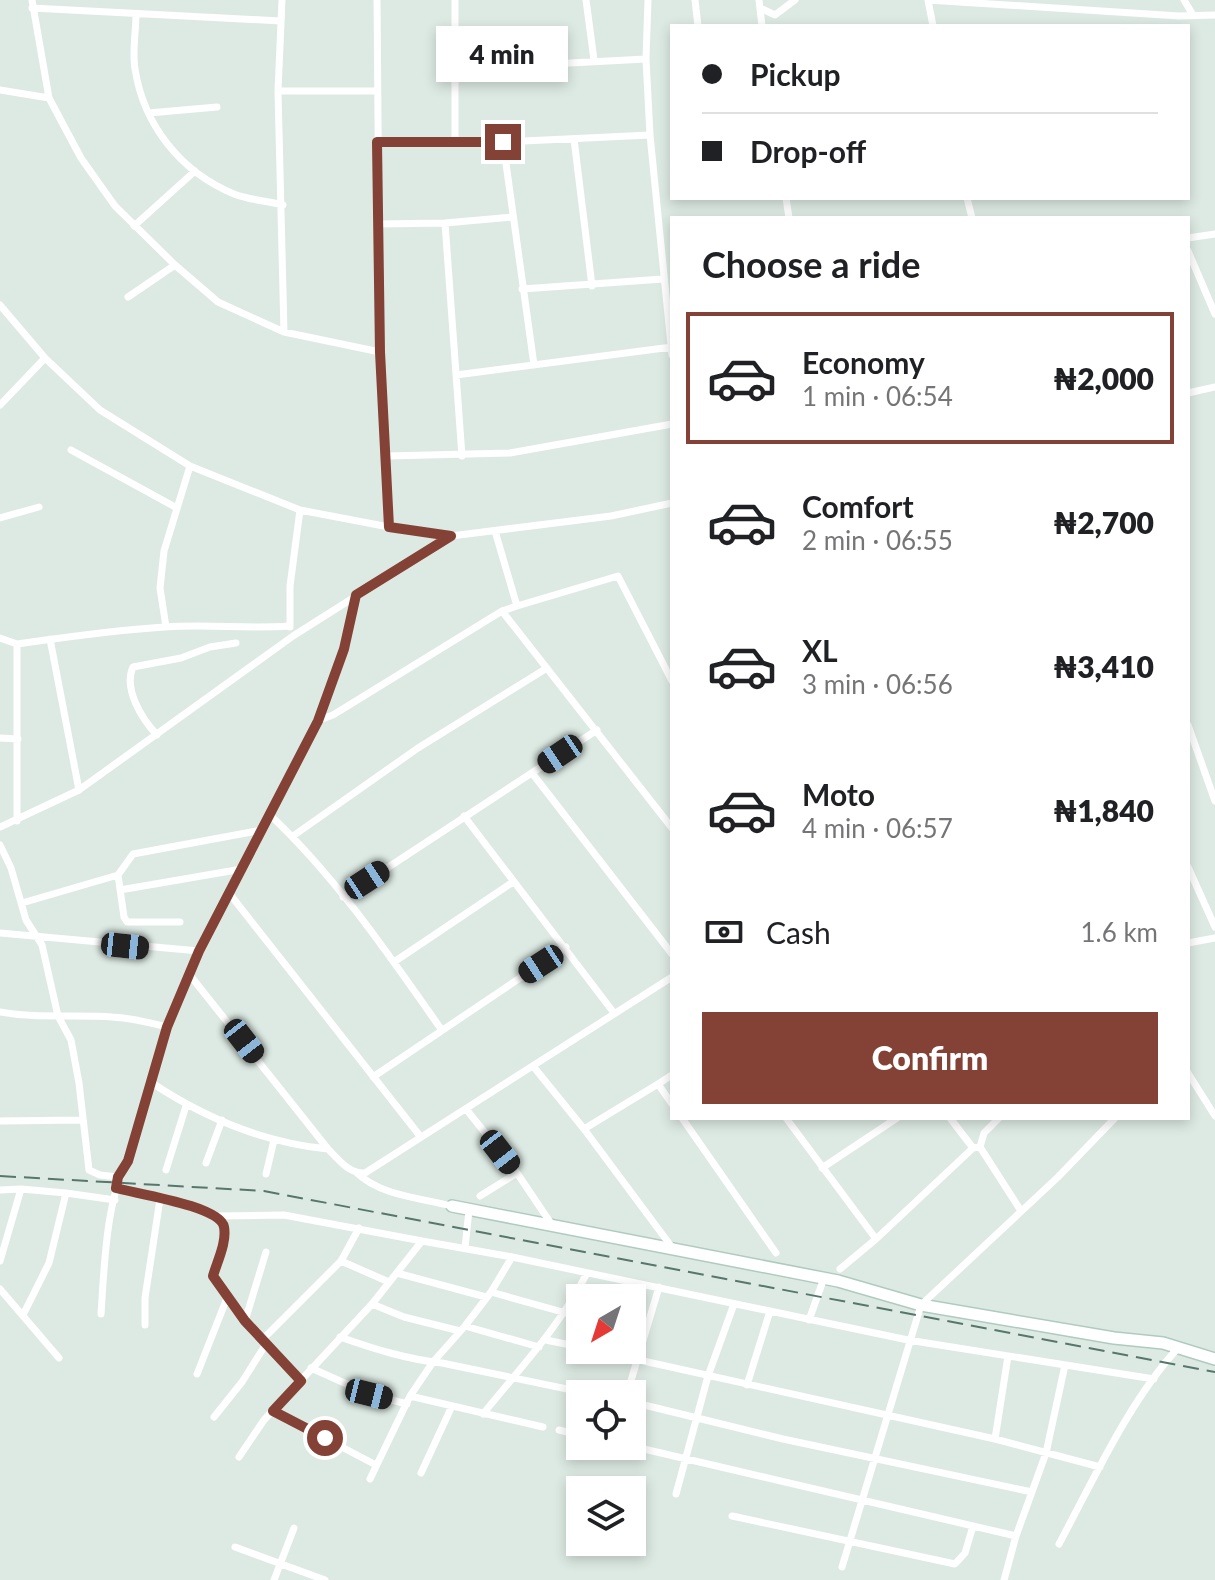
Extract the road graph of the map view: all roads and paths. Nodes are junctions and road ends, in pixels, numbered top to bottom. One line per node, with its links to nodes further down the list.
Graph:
1 (282, 0): 14 (street)
2 (377, 0): 23 (street)
3 (455, 0): 20 (street)
4 (586, 0): 19 (street)
5 (648, 0): 18 (street)
6 (695, 0): 15 (street)
7 (795, 0): 10 (street)
8 (1184, 0): 12 (street)
9 (32, 4): 11 (street); 24 (street)
10 (759, 4): 16 (street)
11 (136, 14): 14 (street); 26 (street)
12 (1193, 15): 13 (street); 17 (street)
13 (1215, 15)
14 (281, 21): 22 (street)
15 (698, 24)
16 (762, 24)
17 (933, 24)
18 (646, 59): 19 (street); 27 (street)
19 (594, 60): 20 (street)
20 (455, 69): 29 (street)
21 (0, 90): 24 (street)
22 (278, 91): 23 (street); 33 (street)
23 (377, 91): 30 (street)
24 (49, 98): 37 (street)
25 (217, 107): 26 (street)
26 (149, 113): 32 (street)
27 (650, 135): 28 (street); 42 (street)
28 (574, 139): 31 (street); 43 (street)
29 (455, 141): 30 (street); 31 (street)
30 (377, 142): 36 (street)
31 (503, 142): 34 (street)
32 (195, 171): 33 (street); 37 (street)
33 (283, 205): 48 (street)
34 (512, 217): 35 (street); 44 (street)
35 (445, 223): 36 (street); 54 (street)
36 (379, 224): 51 (street)
37 (134, 226): 41 (street)
38 (1215, 234): 39 (street)
39 (1190, 238)
40 (1190, 256): 47 (street)
41 (175, 265): 45 (street); 48 (street)
42 (663, 279): 43 (street); 49 (street)
43 (592, 286): 44 (street)
44 (522, 289): 53 (street)
45 (128, 297)
46 (0, 305): 52 (street)
47 (1215, 314)
48 (284, 332): 51 (street)
49 (670, 340)
50 (670, 349): 53 (street)
51 (380, 352): 60 (street)
52 (45, 358): 57 (street); 62 (street)
53 (534, 365): 54 (street)
54 (456, 375): 61 (street)
55 (1215, 387): 56 (street)
56 (1190, 393)
57 (0, 405)
58 (670, 424): 61 (street)
59 (71, 450): 65 (street)
60 (387, 456): 61 (street); 68 (street)
61 (462, 456)
62 (190, 466): 65 (street); 66 (street)
63 (670, 503): 69 (street)
64 (39, 507): 67 (street)
65 (177, 508): 75 (street)
66 (300, 510): 68 (street); 74 (street)
67 (0, 518)
68 (389, 527): 70 (street)
69 (495, 531): 70 (street); 72 (street)
70 (451, 536): 71 (street)
71 (356, 595): 76 (street); 83 (street)
72 (517, 606): 73 (street); 82 (street)
73 (502, 611): 81 (street); 83 (street)
74 (289, 626): 75 (street); 76 (street)
75 (166, 627): 78 (street)
76 (293, 636): 86 (street)
77 (0, 638): 80 (street)
78 (50, 639): 80 (street); 90 (street)
79 (236, 643): 86 (street)
80 (17, 644): 88 (street)
81 (547, 668): 84 (street); 98 (street)
82 (670, 677)
83 (318, 721): 92 (street)
84 (597, 730): 89 (street); 95 (street)
85 (1190, 731): 91 (street)
86 (157, 735): 90 (street)
87 (0, 738): 88 (street)
88 (18, 739): 94 (street)
89 (532, 773): 93 (street); 116 (street)
90 (79, 790): 94 (street)
91 (1215, 801)
92 (270, 815): 97 (street); 98 (street)
93 (464, 816): 103 (street); 106 (street)
94 (17, 821): 96 (street)
95 (670, 825)
96 (0, 827)
97 (262, 830): 100 (street); 102 (street)
98 (293, 836): 106 (street)
99 (0, 845): 107 (street)
100 (242, 869): 104 (street); 105 (street)
101 (1190, 871): 109 (street)
102 (118, 875): 104 (street); 107 (street)
103 (513, 882): 114 (street); 117 (street)
104 (120, 890): 108 (street)
105 (229, 893): 115 (street); 128 (street)
106 (343, 897): 117 (street)
107 (22, 903): 111 (street)
108 (180, 922)
109 (1215, 927)
110 (0, 933): 111 (street)
111 (36, 936): 115 (street); 122 (street)
112 (1215, 938): 113 (street)
113 (1190, 943)
114 (566, 947): 121 (street); 124 (street)
115 (199, 951): 118 (street)
116 (670, 951)
117 (394, 962): 124 (street)
118 (189, 974): 123 (street); 148 (street)
119 (670, 978): 121 (street)
120 (0, 1012): 122 (street)
121 (614, 1013): 125 (street)
122 (58, 1016): 123 (street); 135 (street)
123 (167, 1027): 129 (street)
124 (441, 1029): 128 (street)
125 (533, 1066): 133 (street); 144 (street)
126 (670, 1076): 130 (street)
127 (1190, 1076): 134 (street)
128 (373, 1077): 145 (street)
129 (152, 1083): 132 (street); 155 (street)
130 (658, 1084): 131 (street); 144 (street)
131 (670, 1101)
132 (186, 1106): 136 (street); 151 (street)
133 (466, 1109): 145 (street); 153 (street)
134 (1215, 1116)
135 (83, 1120): 143 (street); 155 (street)
136 (222, 1120): 146 (street); 149 (street)
137 (683, 1120): 174 (street)
138 (787, 1120): 150 (street)
139 (894, 1120): 150 (street)
140 (952, 1120): 147 (street)
141 (997, 1120): 147 (street)
142 (1113, 1120): 165 (street)
143 (0, 1121)
144 (584, 1129): 171 (street)
145 (420, 1136): 152 (street)
146 (274, 1140): 148 (street); 154 (street)
147 (976, 1148): 165 (street); 169 (street)
148 (328, 1149): 152 (street)
149 (206, 1163)
150 (822, 1168): 169 (street)
151 (166, 1170)
152 (357, 1173): 163 (street)
153 (517, 1173): 160 (street); 167 (street)
154 (266, 1174)
155 (118, 1177): 156 (street)
156 (116, 1188): 161 (street); 162 (street)
157 (21, 1189): 158 (street); 159 (street); 176 (street)
158 (0, 1190)
159 (66, 1193): 162 (street); 194 (street)
160 (480, 1196)
161 (160, 1199): 166 (street); 197 (street)
162 (115, 1200): 193 (street)
163 (452, 1206): 164 (main road)
164 (469, 1210): 167 (main road); 172 (street)
165 (1021, 1211): 190 (street)
166 (217, 1216): 168 (street); 187 (street)
167 (553, 1226): 171 (main road)
168 (359, 1228): 170 (street); 177 (street)
169 (876, 1239): 178 (street)
170 (422, 1241): 172 (street); 179 (street)
171 (671, 1246): 181 (main road)
172 (465, 1248): 175 (street)
173 (266, 1252): 196 (street)
174 (776, 1253)
175 (512, 1257): 180 (street); 186 (street)
176 (0, 1261)
177 (341, 1261): 182 (street); 203 (street)
178 (840, 1269)
179 (397, 1273): 182 (street); 186 (street)
180 (587, 1273): 183 (street); 184 (street)
181 (824, 1278): 190 (main road); 195 (street)
182 (389, 1282): 188 (street)
183 (581, 1284)
184 (659, 1287): 189 (street); 199 (street)
185 (0, 1289): 194 (street)
186 (489, 1294): 192 (street); 198 (street)
187 (227, 1298): 196 (street); 214 (street)
188 (372, 1304): 198 (street); 200 (street)
189 (734, 1304): 191 (street); 215 (street)
190 (921, 1305): 202 (street); 206 (main road)
191 (770, 1311): 195 (street); 219 (street)
192 (566, 1313): 201 (street)
193 (101, 1314)
194 (23, 1315): 208 (street)
195 (809, 1320): 202 (street)
196 (245, 1321): 203 (street)
197 (145, 1325)
198 (463, 1329): 205 (street); 211 (street)
199 (646, 1330)
200 (340, 1337): 211 (street); 213 (street)
201 (546, 1340): 204 (street); 205 (street)
202 (908, 1340): 207 (street); 226 (street)
203 (264, 1342): 218 (street); 227 (street)
204 (566, 1344)
205 (539, 1347): 216 (street)
206 (1178, 1348): 209 (main road); 217 (street)
207 (1008, 1356): 212 (street); 232 (street)
208 (59, 1358)
209 (1215, 1359)
210 (646, 1361): 215 (street)
211 (433, 1362): 216 (street); 221 (street)
212 (1065, 1365): 217 (street); 234 (street)
213 (311, 1368): 218 (street); 221 (street)
214 (197, 1374)
215 (708, 1376): 219 (street); 228 (street)
216 (512, 1378): 220 (street); 225 (street)
217 (1154, 1379): 239 (street)
218 (301, 1381): 224 (street)
219 (747, 1385): 226 (street)
220 (566, 1389)
221 (408, 1400): 223 (street); 238 (street)
222 (646, 1405): 228 (street)
223 (452, 1406): 225 (street); 240 (street)
224 (273, 1411): 235 (street); 238 (street)
225 (483, 1414): 229 (street)
226 (886, 1416): 232 (street); 237 (street)
227 (214, 1417)
228 (696, 1417): 236 (street); 237 (street)
229 (543, 1427)
230 (559, 1430): 231 (street)
231 (566, 1432)
232 (995, 1439): 234 (street)
233 (646, 1449): 236 (street)
234 (1046, 1453): 239 (street); 242 (street)
235 (239, 1457)
236 (686, 1458): 243 (street); 244 (street)
237 (874, 1459): 242 (street); 244 (street)
238 (376, 1465): 241 (street)
239 (1100, 1467): 250 (street)
240 (421, 1473)
241 (370, 1479)
242 (1032, 1492): 248 (street)
243 (676, 1494)
244 (862, 1500): 246 (street); 249 (street)
245 (732, 1516): 249 (street)
246 (973, 1526): 248 (street); 249 (street)
247 (294, 1528): 252 (street)
248 (1016, 1536): 256 (street)
249 (849, 1543): 253 (street)
250 (1059, 1544)
251 (235, 1547): 252 (street)
252 (280, 1563): 254 (street); 255 (street)
253 (842, 1567)
254 (274, 1580)
255 (325, 1580)
256 (1004, 1580)

